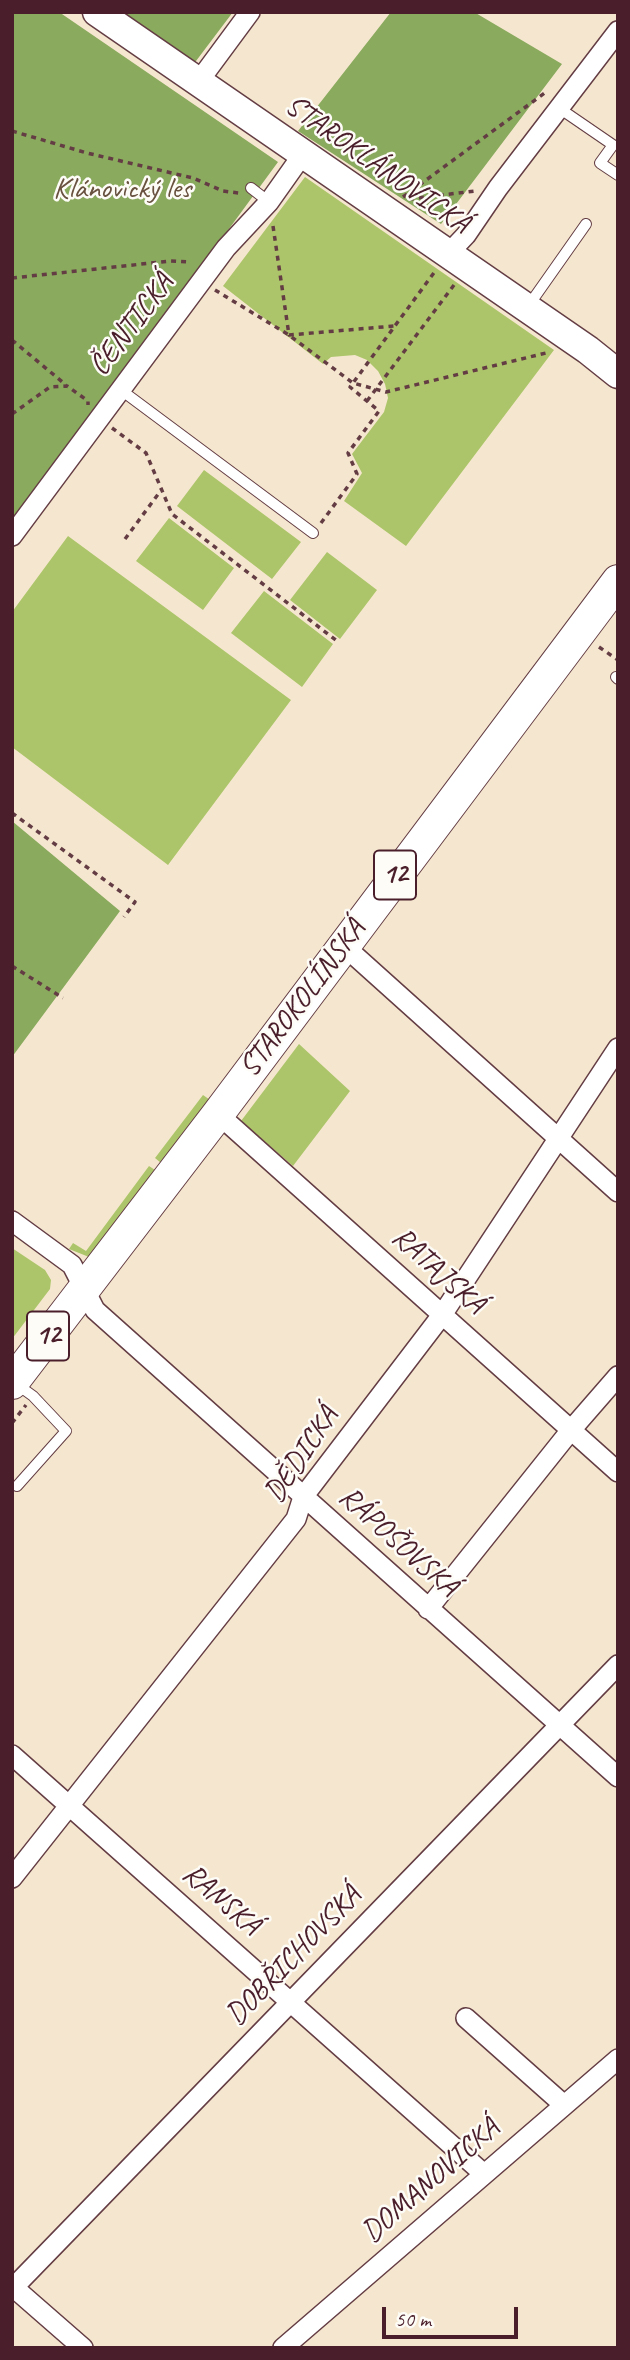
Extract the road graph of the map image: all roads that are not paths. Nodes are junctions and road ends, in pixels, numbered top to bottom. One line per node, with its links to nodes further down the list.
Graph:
1 (97, 12): 4 (street, STAROKLÁNOVICKÁ)
2 (250, 12): 4 (street)
3 (618, 31): 5 (street)
4 (199, 80): 6 (street, STAROKLÁNOVICKÁ)
5 (564, 102): 7 (lane); 11 (street)
6 (303, 154): 9 (street, ČENTICKÁ); 11 (street, STAROKLÁNOVICKÁ)
7 (618, 176)
8 (251, 188): 9 (lane)
9 (269, 202): 14 (street, ČENTICKÁ)
10 (586, 224): 12 (lane)
11 (442, 261): 12 (street, STAROKLÁNOVICKÁ)
12 (527, 309): 13 (street, STAROKLÁNOVICKÁ)
13 (618, 374)
14 (121, 390): 15 (lane); 16 (street, ČENTICKÁ)
15 (313, 533)
16 (12, 536)
17 (618, 581): 18 (main road, STAROKOLÍNSKÁ / 12)
18 (343, 945): 20 (main road, STAROKOLÍNSKÁ / 12); 21 (street)
19 (618, 1048): 21 (street, DĚDICKÁ)
20 (218, 1114): 24 (main road, STAROKOLÍNSKÁ / 12); 25 (street, RATAJSKÁ)
21 (558, 1138): 22 (street); 25 (street, DĚDICKÁ)
22 (618, 1192)
23 (12, 1222): 24 (street, RÁPOŠOVSKÁ)
24 (83, 1289): 27 (main road, STAROKOLÍNSKÁ / 12); 31 (street, RÁPOŠOVSKÁ)
25 (442, 1315): 28 (street, RATAJSKÁ); 31 (street, DĚDICKÁ)
26 (618, 1376): 28 (street)
27 (13, 1382): 30 (lane)
28 (571, 1430): 29 (street, RATAJSKÁ); 32 (street)
29 (618, 1472)
30 (18, 1486)
31 (303, 1497): 32 (street, RÁPOŠOVSKÁ); 37 (street, DĚDICKÁ)
32 (428, 1609): 34 (street, RÁPOŠOVSKÁ)
33 (618, 1665): 34 (street, DOBŘICHOVSKÁ)
34 (560, 1725): 36 (street, RÁPOŠOVSKÁ); 39 (street, DOBŘICHOVSKÁ)
35 (12, 1755): 37 (street, RANSKÁ)
36 (618, 1777)
37 (69, 1806): 38 (street, DĚDICKÁ); 39 (street, RANSKÁ)
38 (12, 1878)
39 (291, 2001): 43 (street, RANSKÁ); 44 (street, DOBŘICHOVSKÁ)
40 (466, 2018): 42 (street)
41 (618, 2059): 42 (street, DOMANOVICKÁ)
42 (564, 2105): 43 (street, DOMANOVICKÁ)
43 (484, 2174): 46 (street, DOMANOVICKÁ)
44 (13, 2288): 45 (street)
45 (83, 2348)
46 (283, 2348)

